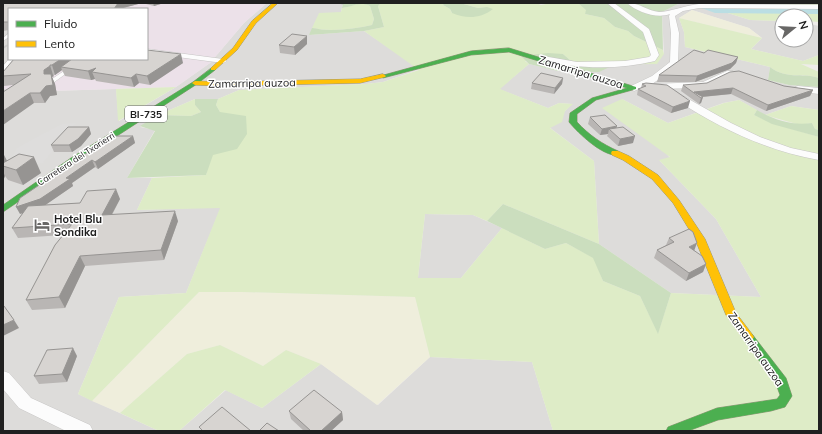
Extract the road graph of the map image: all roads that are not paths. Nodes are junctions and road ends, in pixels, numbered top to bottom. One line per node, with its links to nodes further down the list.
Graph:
1 (276, 3): 10 (street, Carretera del Txorierri / BI-735)
2 (610, 3): 7 (street)
3 (630, 3): 5 (street)
4 (819, 7): 5 (street)
5 (681, 9): 15 (street)
6 (148, 51): 10 (street)
7 (523, 54): 14 (street, Zamarripa auzoa); 17 (street, Zamarripa auzoa)
8 (12, 60): 11 (street)
9 (79, 60): 13 (lane)
10 (223, 61): 14 (street, Carretera del Txorierri / BI-735)
11 (3, 71)
12 (738, 73): 16 (street)
13 (51, 82)
14 (195, 83): 21 (street, Carretera del Txorierri / BI-735)
15 (644, 85): 16 (street); 17 (street)
16 (668, 87): 20 (street)
17 (634, 88): 24 (street, Zamarripa auzoa)
18 (792, 88): 19 (street)
19 (819, 91)
20 (819, 157)
21 (3, 209)
22 (3, 378): 23 (street)
23 (84, 431)
24 (673, 431)

